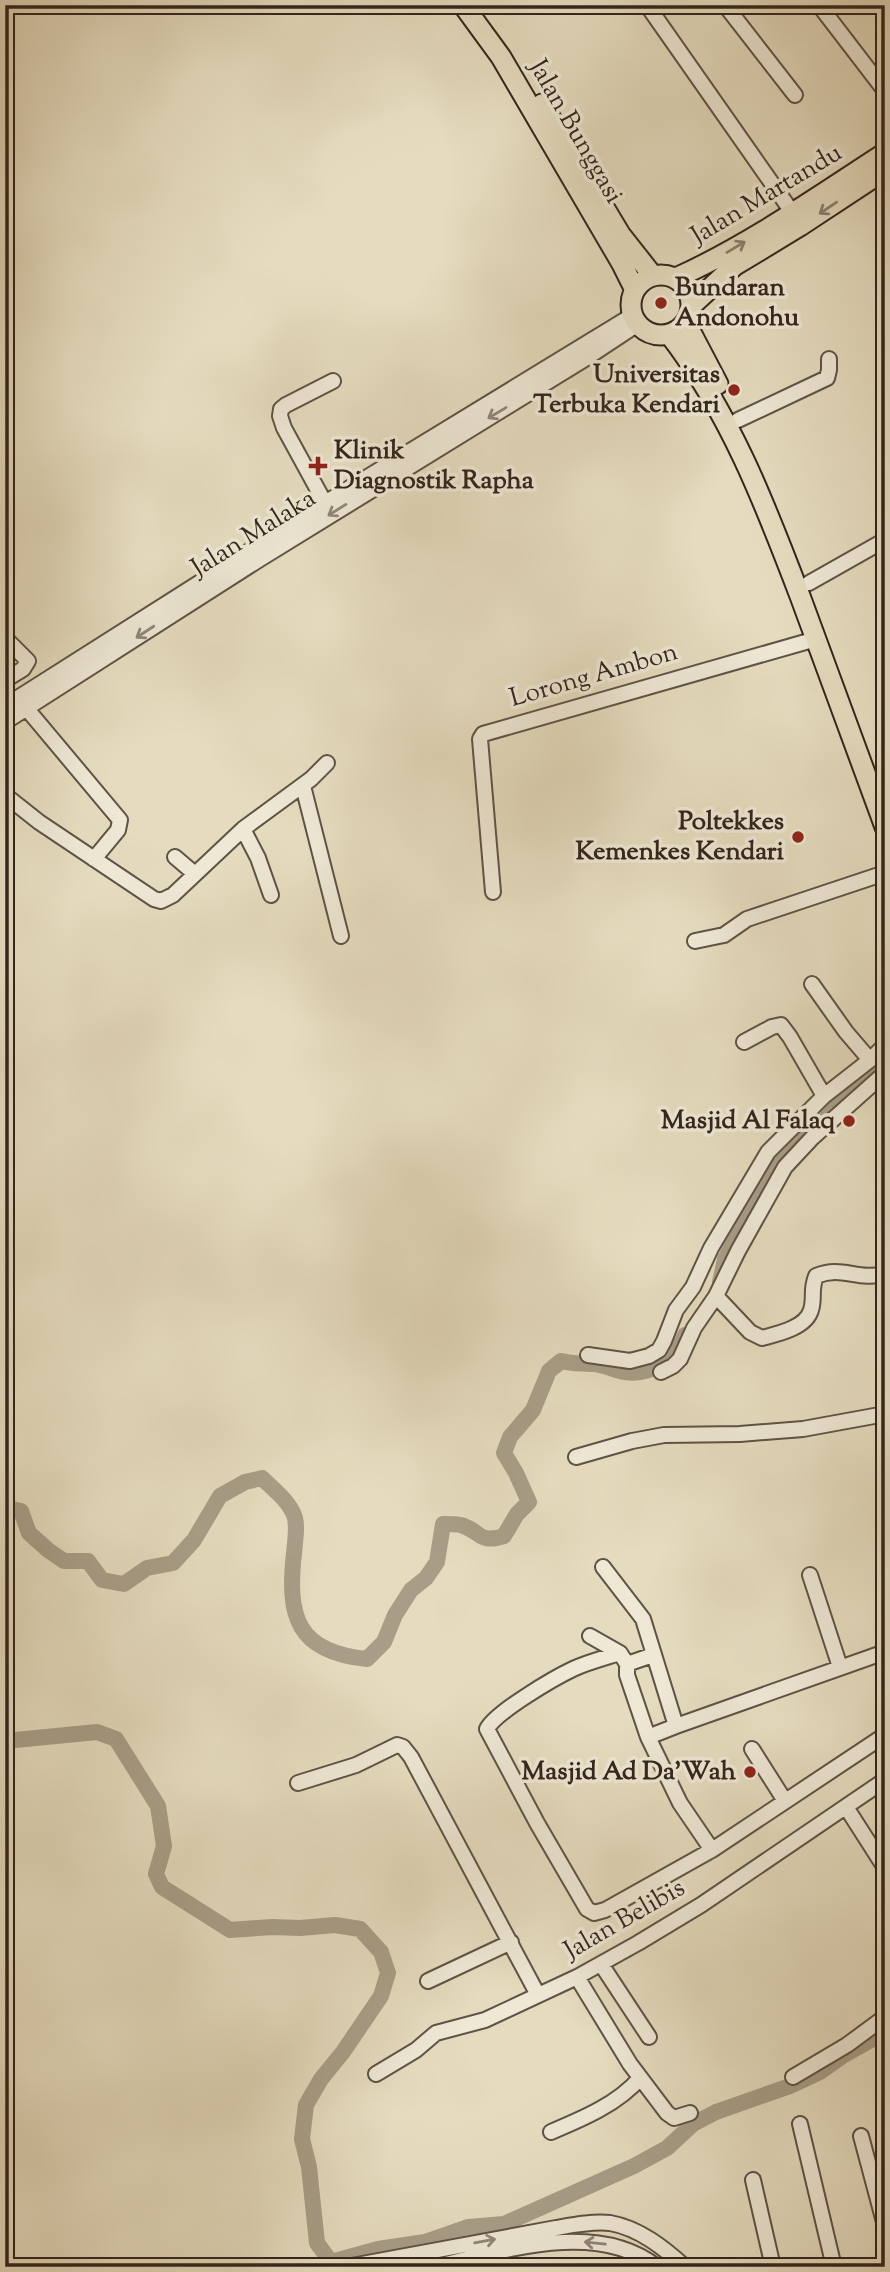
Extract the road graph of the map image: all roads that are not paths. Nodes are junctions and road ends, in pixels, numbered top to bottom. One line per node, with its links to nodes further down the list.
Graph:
1 (463, 5): 13 (highway, Jalan Bunggasi)
2 (480, 5): 11 (highway, Jalan Bunggasi)
3 (647, 5): 10 (street)
4 (725, 5): 7 (street)
5 (818, 5): 6 (street)
6 (885, 90)
7 (795, 95)
8 (885, 153): 10 (highway, Jalan Martandu)
9 (885, 170): 14 (highway, Jalan Martandu, one-way to 14)
10 (792, 212): 12 (highway, Jalan Martandu, one-way to 10)
11 (653, 276): 12 (highway); 13 (highway)
12 (676, 278): 14 (highway)
13 (635, 290): 15 (highway)
14 (689, 314): 16 (highway); 19 (highway)
15 (635, 319): 16 (highway); 20 (street, Jalan Malaka); 26 (street, Jalan Malaka, one-way to 26)
16 (669, 334): 21 (highway)
17 (829, 359): 19 (street)
18 (333, 381): 20 (street)
19 (738, 421): 21 (highway)
20 (325, 503): 26 (street, Jalan Malaka)
21 (771, 503): 23 (highway); 25 (highway)
22 (885, 540): 23 (street)
23 (809, 583): 34 (highway)
24 (5, 638): 27 (street)
25 (817, 639): 34 (highway); 41 (street, Lorong Ambon)
26 (70, 673): 28 (street, Jalan Malaka); 29 (street, Jalan Malaka)
27 (5, 680)
28 (5, 706)
29 (27, 709): 30 (street, Jalan Malaka); 38 (street)
30 (5, 722)
31 (327, 763): 32 (street)
32 (303, 786): 36 (street); 43 (street)
33 (5, 795): 38 (street)
34 (882, 798): 35 (highway)
35 (885, 827)
36 (243, 829): 40 (street); 42 (street)
37 (175, 857): 40 (street)
38 (94, 859): 40 (street)
39 (885, 873): 44 (street)
40 (195, 874)
41 (493, 892)
42 (271, 895)
43 (341, 936)
44 (695, 941)
45 (812, 984): 48 (street)
46 (744, 1042): 50 (street)
47 (885, 1045): 48 (street)
48 (870, 1060): 50 (street)
49 (885, 1073): 52 (street)
50 (824, 1096): 53 (street)
51 (885, 1273): 52 (street)
52 (716, 1296): 54 (street)
53 (588, 1355)
54 (661, 1372)
55 (885, 1414): 56 (street)
56 (576, 1457)
57 (603, 1567): 61 (street)
58 (810, 1575): 63 (street)
59 (590, 1636): 62 (street)
60 (885, 1652): 63 (street)
61 (653, 1655): 62 (street); 64 (street)
62 (624, 1658): 66 (street); 72 (street)
63 (840, 1667): 64 (street)
64 (676, 1726): 66 (street)
65 (885, 1735): 70 (street)
66 (648, 1737): 72 (street)
67 (752, 1749): 70 (street)
68 (885, 1780): 71 (street, Jalan Belibis)
69 (298, 1783): 74 (street)
70 (785, 1801): 72 (street)
71 (846, 1807): 73 (street); 75 (street, Jalan Belibis)
72 (712, 1850)
73 (885, 1868)
74 (511, 1942): 77 (street); 78 (street)
75 (601, 1964): 76 (street, Jalan Belibis); 80 (street)
76 (577, 1977): 78 (street, Jalan Belibis); 83 (street)
77 (428, 1981)
78 (538, 1995): 81 (street, Jalan Belibis)
79 (885, 2017): 82 (street)
80 (649, 2037)
81 (376, 2074)
82 (793, 2077)
83 (640, 2078): 84 (street); 86 (street)
84 (690, 2113)
85 (800, 2124): 98 (street)
86 (551, 2132)
87 (861, 2136): 89 (street)
88 (753, 2180): 97 (street)
89 (885, 2225)
90 (464, 2263): 94 (street); 95 (street, one-way to 90)
91 (5, 2266): 92 (street)
92 (12, 2267)
93 (346, 2267): 96 (street, one-way to 96)
94 (434, 2267)
95 (657, 2267)
96 (685, 2267)
97 (773, 2267)
98 (834, 2267)

